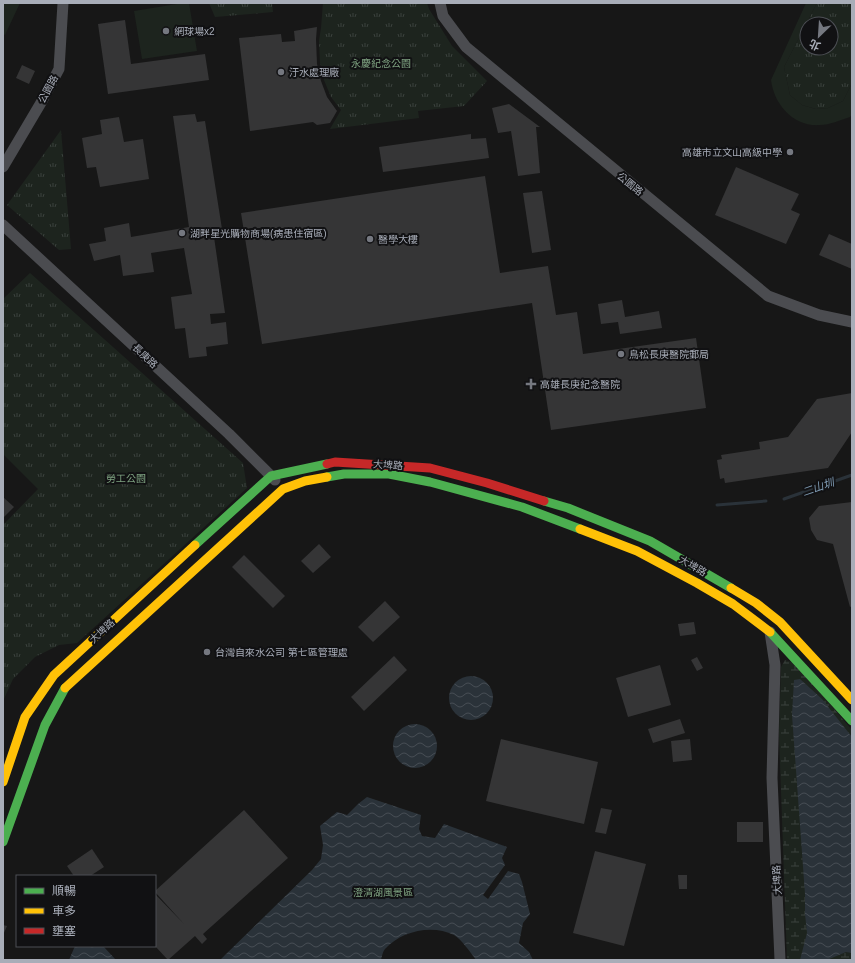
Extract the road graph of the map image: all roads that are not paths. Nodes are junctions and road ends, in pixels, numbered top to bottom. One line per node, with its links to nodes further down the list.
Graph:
1 (63, 3): 3 (street, 公園路)
2 (440, 3): 5 (street, 公園路)
3 (3, 167)
4 (3, 226): 6 (street, 長庚路)
5 (852, 322)
6 (271, 476): 7 (street, 長庚路); 9 (main road, 大埤路); 11 (main road, 大埤路)
7 (283, 489): 8 (main road, 大埤路); 12 (main road, 大埤路)
8 (770, 632): 10 (main road, 大埤路); 13 (street, 大埤路)
9 (852, 700)
10 (852, 721)
11 (3, 782)
12 (3, 842)
13 (780, 960)

